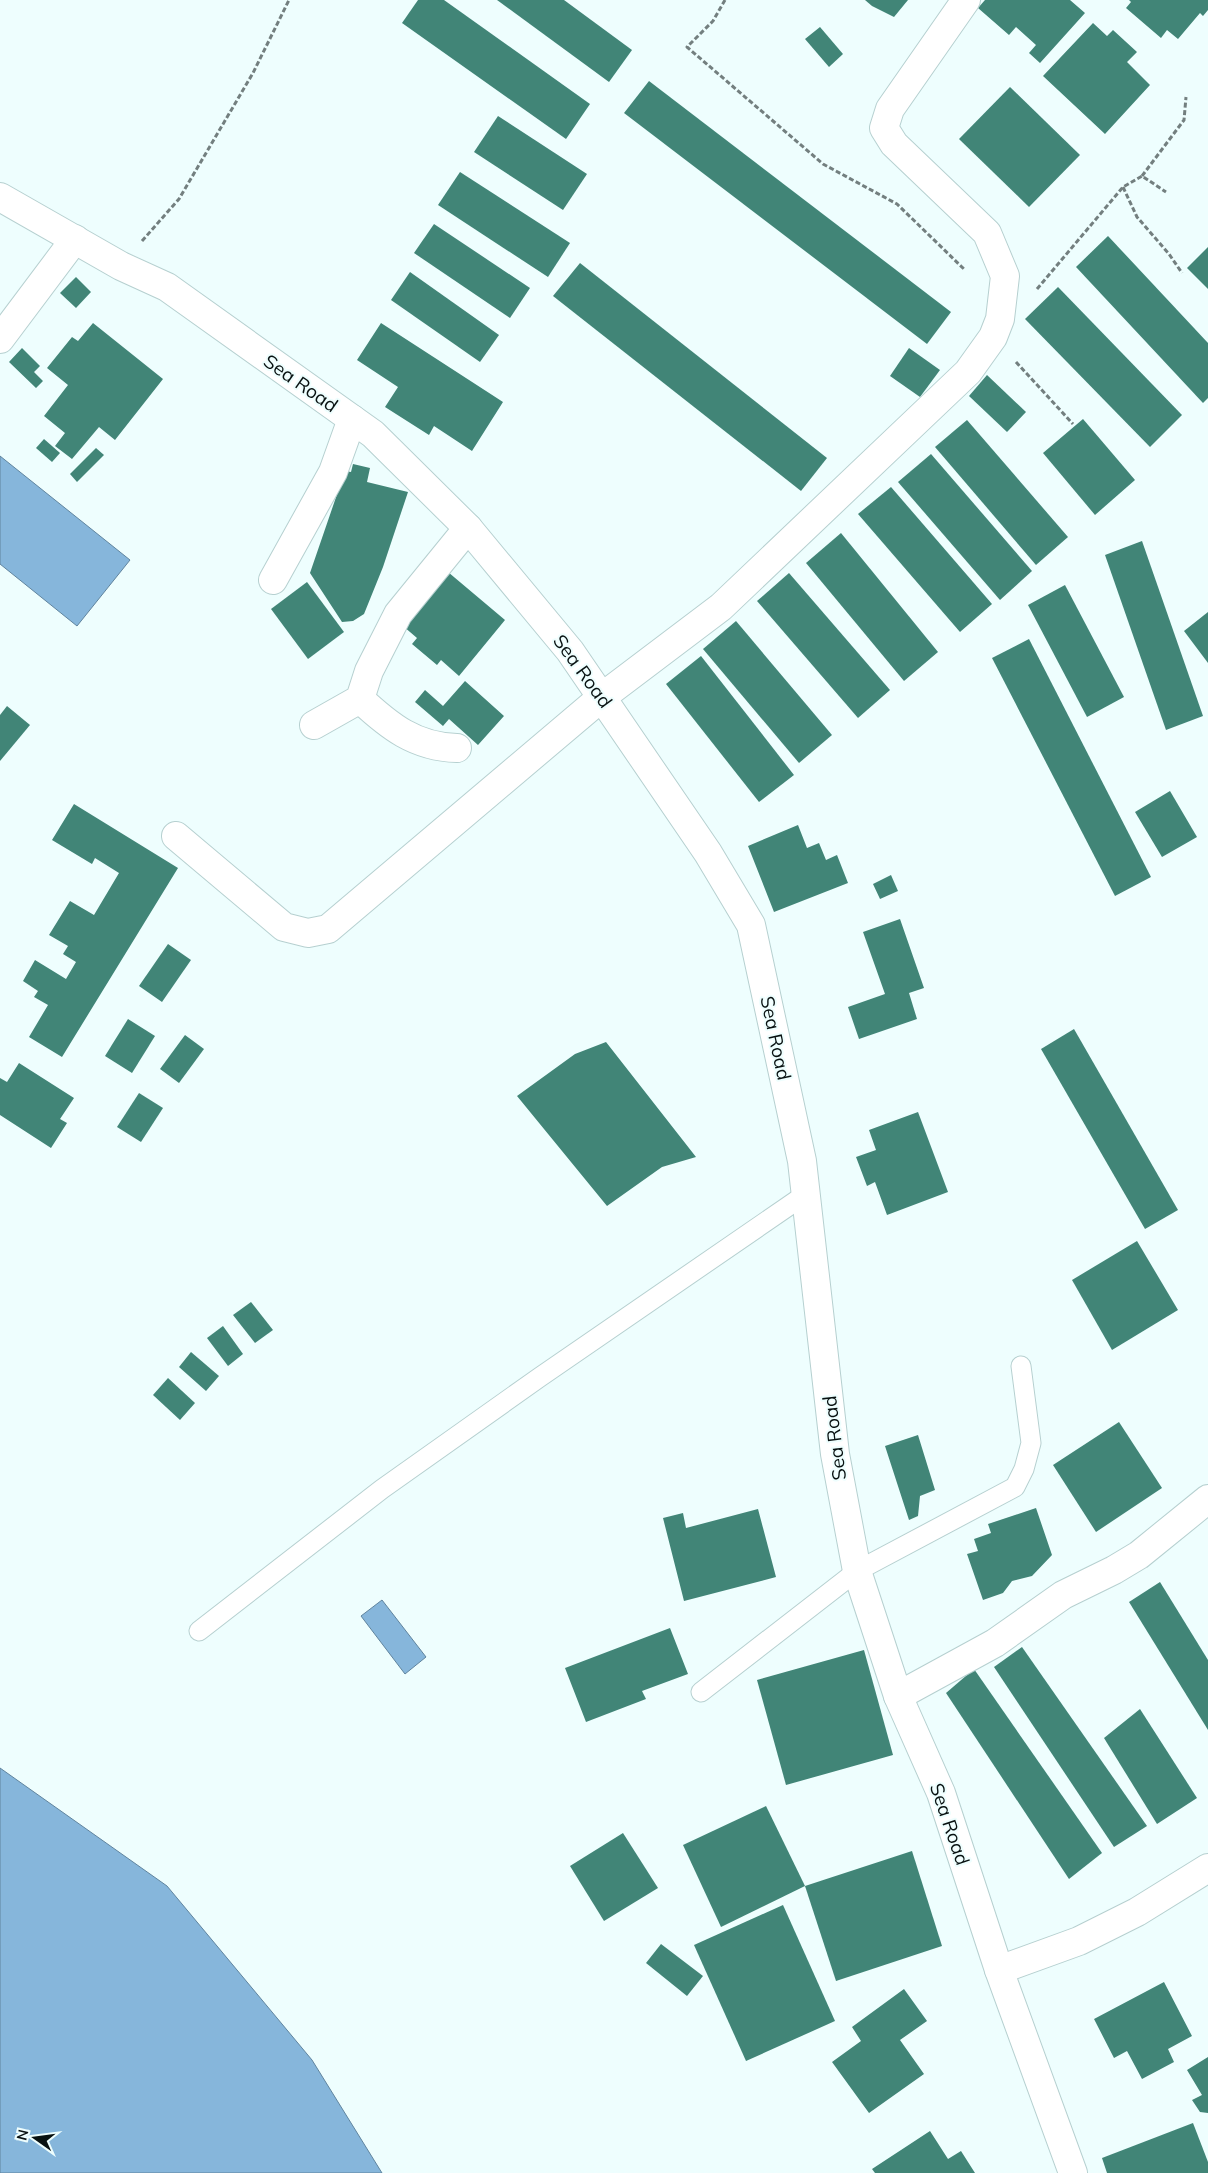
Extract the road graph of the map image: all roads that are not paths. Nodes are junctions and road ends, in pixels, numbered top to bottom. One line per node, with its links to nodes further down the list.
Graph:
1 (966, 0): 8 (main road)
2 (0, 197): 3 (main road, Sea Road)
3 (75, 239): 4 (main road); 5 (main road, Sea Road)
4 (0, 340)
5 (352, 419): 6 (main road, Sea Road); 7 (main road)
6 (468, 528): 8 (main road, Sea Road); 9 (main road)
7 (273, 580)
8 (602, 697): 12 (main road); 13 (main road, Sea Road)
9 (360, 699): 10 (main road); 11 (main road)
10 (314, 725)
11 (457, 748)
12 (176, 836)
13 (806, 1194): 16 (main road, Sea Road); 17 (lane)
14 (1021, 1366): 16 (lane)
15 (1208, 1499): 19 (main road)
16 (857, 1571): 18 (lane); 19 (main road, Sea Road)
17 (199, 1631)
18 (701, 1692)
19 (898, 1696): 21 (main road, Sea Road)
20 (1208, 1868): 21 (main road)
21 (999, 1970): 22 (main road, Sea Road)
22 (1073, 2173)

